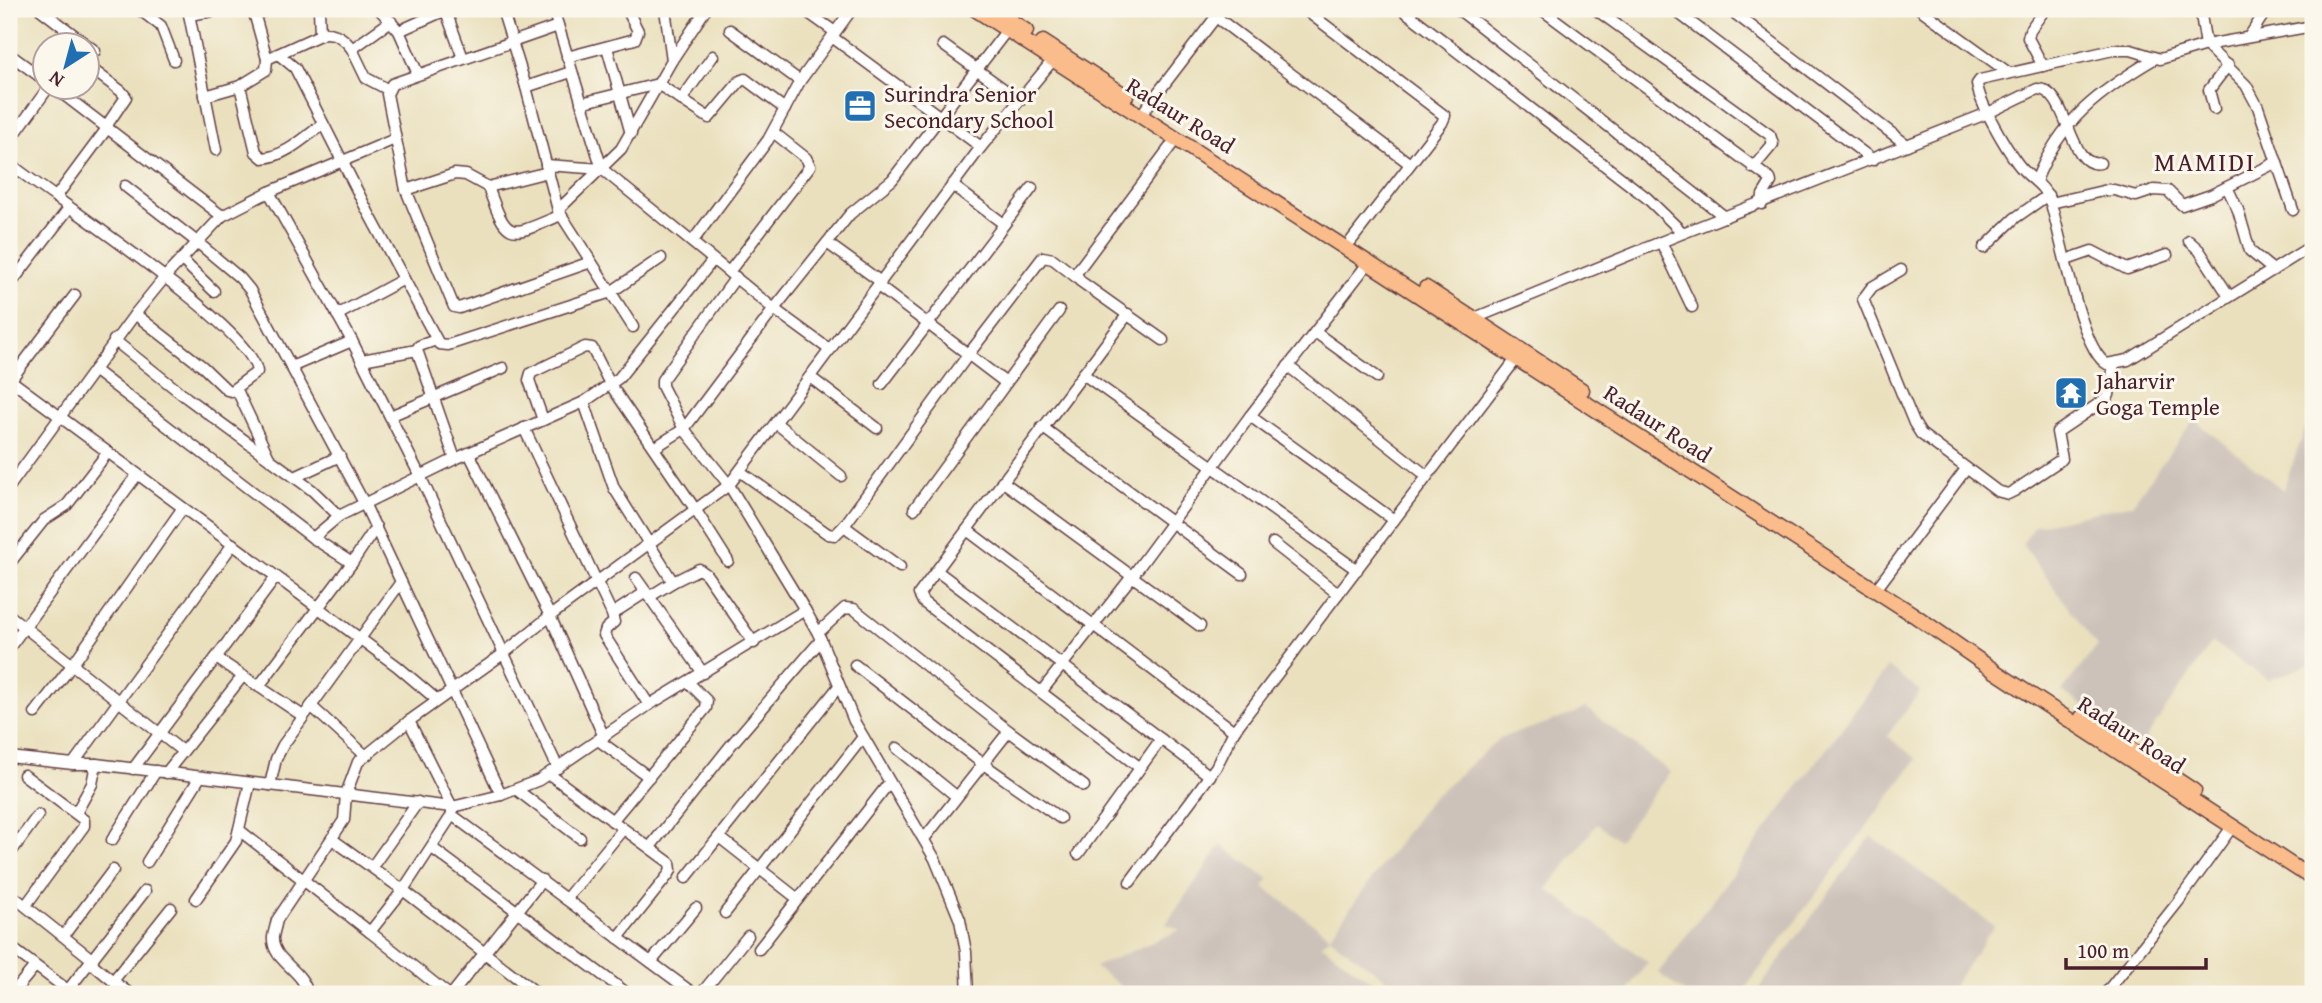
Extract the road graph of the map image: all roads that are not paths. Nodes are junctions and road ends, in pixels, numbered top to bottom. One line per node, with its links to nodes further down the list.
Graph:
1 (40, 9): 37 (street)
2 (139, 9): 53 (street)
3 (226, 9): 28 (street)
4 (268, 9): 29 (street)
5 (318, 9): 39 (street)
6 (379, 9): 31 (street)
7 (446, 9): 36 (street); 50 (street)
8 (502, 9): 41 (street)
9 (554, 9): 32 (street)
10 (627, 9): 44 (street)
11 (665, 9): 54 (street)
12 (706, 9): 54 (street)
13 (803, 9): 38 (street)
14 (852, 9): 38 (street)
15 (975, 9): 35 (main road, Radaur Road)
16 (993, 9): 78 (main road, Radaur Road)
17 (1304, 9): 96 (street)
18 (1402, 9): 119 (street)
19 (1458, 9): 117 (street)
20 (1541, 9): 98 (street)
21 (1595, 9): 98 (street)
22 (1673, 9): 93 (street)
23 (1729, 9): 89 (street)
24 (1920, 9): 61 (street)
25 (2045, 9): 57 (street)
26 (2200, 9): 43 (street)
27 (2267, 9): 40 (street)
28 (188, 12): 70 (street)
29 (254, 12): 51 (street)
30 (1219, 13): 78 (street); 96 (street)
31 (391, 21): 36 (street); 45 (street)
32 (558, 26): 41 (street); 49 (street)
33 (2313, 26): 40 (street)
34 (730, 30): 64 (street)
35 (1007, 30): 55 (main road, Radaur Road); 58 (street)
36 (399, 31): 62 (street)
37 (70, 32)
38 (833, 34): 64 (street); 80 (street)
39 (320, 35): 45 (street); 47 (street)
40 (2249, 37): 43 (street)
41 (511, 41): 50 (street); 67 (street)
42 (943, 45): 58 (street)
43 (2206, 45): 52 (street); 56 (street)
44 (607, 47): 49 (street); 69 (street)
45 (352, 49): 68 (street)
46 (9, 54): 59 (street)
47 (278, 54): 51 (street); 81 (street)
48 (713, 56): 71 (street)
49 (567, 57): 60 (street)
50 (463, 58): 62 (street)
51 (267, 59): 66 (street)
52 (2154, 59): 57 (street); 83 (street)
53 (174, 60)
54 (672, 60): 65 (street)
55 (1053, 60): 72 (street); 78 (main road, Radaur Road)
56 (2228, 65): 77 (street); 94 (street)
57 (2043, 66): 61 (street)
58 (977, 69): 72 (street); 80 (street)
59 (32, 71)
60 (571, 72): 67 (street); 75 (street)
61 (2009, 73): 79 (street)
62 (418, 74): 68 (street)
63 (102, 77): 82 (street)
64 (800, 81): 76 (street)
65 (658, 84): 69 (street); 71 (street); 85 (street)
66 (240, 86): 70 (street); 81 (street)
67 (526, 87): 99 (street)
68 (387, 89): 86 (street)
69 (620, 93): 75 (street); 85 (street)
70 (205, 96): 91 (street)
71 (681, 100): 76 (street)
72 (1019, 100): 90 (street)
73 (38, 102): 88 (street)
74 (74, 102): 82 (street)
75 (581, 103): 100 (street)
76 (785, 109): 84 (street)
77 (2214, 109)
78 (1143, 112): 87 (main road, Radaur Road); 120 (main road, Radaur Road)
79 (1988, 113): 83 (street); 89 (street); 102 (street)
80 (940, 117): 90 (street); 125 (street)
81 (323, 124): 92 (street)
82 (107, 126): 110 (street); 116 (street)
83 (2066, 126): 95 (street); 102 (street)
84 (773, 132): 122 (street); 137 (street)
85 (631, 134): 100 (street)
86 (395, 139): 92 (street); 108 (street)
87 (1176, 139): 134 (main road, Radaur Road); 139 (street)
88 (9, 142)
89 (1907, 145): 93 (street)
90 (981, 147): 103 (street)
91 (216, 150)
92 (342, 160): 109 (street); 140 (street)
93 (1873, 160): 112 (street)
94 (2277, 162): 106 (street); 114 (street)
95 (2100, 163)
96 (1410, 164): 120 (street)
97 (13, 166): 101 (street); 110 (street)
98 (1753, 168): 112 (street)
99 (547, 169): 100 (street); 105 (street); 115 (street)
100 (602, 169): 115 (street); 122 (street)
101 (9, 181)
102 (2036, 181): 111 (street)
103 (953, 185): 118 (street); 141 (street)
104 (125, 186): 121 (street)
105 (488, 187): 108 (street); 115 (street)
106 (2227, 187): 111 (street); 136 (street)
107 (1032, 188): 118 (street)
108 (406, 190): 133 (street)
109 (269, 192): 116 (street); 152 (street)
110 (56, 197): 113 (street)
111 (2050, 199): 127 (street); 132 (street)
112 (1762, 204): 117 (street)
113 (69, 208): 138 (street); 142 (street)
114 (2293, 210)
115 (559, 213): 133 (street)
116 (222, 216): 121 (street)
117 (1725, 217): 119 (street)
118 (1004, 224): 154 (street)
119 (1684, 233): 123 (street)
120 (1351, 241): 153 (main road, Radaur Road)
121 (197, 242): 130 (street); 168 (street)
122 (692, 242): 131 (street)
123 (1661, 242): 147 (street); 153 (street)
124 (2189, 242): 146 (street)
125 (827, 243): 141 (street); 148 (street)
126 (2313, 245): 136 (street)
127 (1984, 248)
128 (2167, 255): 132 (street)
129 (661, 258): 144 (street)
130 (181, 259): 138 (street); 143 (street)
131 (713, 260): 137 (street); 176 (street)
132 (2066, 260): 166 (street)
133 (591, 262): 144 (street)
134 (1368, 262): 156 (street); 164 (main road, Radaur Road)
135 (1901, 270): 197 (street)
136 (2273, 270): 146 (street)
137 (732, 275): 148 (street); 189 (street)
138 (165, 277): 150 (street); 178 (street)
139 (1076, 277): 151 (street); 163 (street)
140 (404, 279): 152 (street); 158 (street)
141 (880, 284): 154 (street); 162 (street)
142 (9, 286)
143 (214, 291)
144 (611, 292): 155 (street); 158 (street)
145 (75, 295): 174 (street)
146 (2229, 296): 166 (street)
147 (1692, 307)
148 (774, 309): 162 (street); 189 (street)
149 (1059, 312): 175 (street)
150 (135, 314): 157 (street); 178 (street)
151 (1128, 314): 159 (street); 171 (street)
152 (337, 315): 160 (street)
153 (1475, 318): 234 (main road, Radaur Road)
154 (927, 324): 163 (street); 177 (street)
155 (633, 327)
156 (1315, 332): 167 (street); 173 (street)
157 (114, 340): 170 (street); 195 (street)
158 (436, 340): 161 (street)
159 (1163, 340)
160 (352, 341): 165 (street); 168 (street)
161 (416, 350): 165 (street); 179 (street)
162 (830, 351): 172 (street)
163 (968, 355): 175 (street); 214 (street)
164 (1517, 358): 201 (street); 303 (main road, Radaur Road)
165 (362, 360): 181 (street)
166 (2114, 364): 197 (street)
167 (1288, 366): 182 (street); 201 (street)
168 (292, 367): 193 (street)
169 (503, 368): 179 (street)
170 (94, 370): 183 (street); 217 (street)
171 (1083, 374): 186 (street); 196 (street)
172 (810, 377): 185 (street); 188 (street)
173 (1377, 377)
174 (9, 380): 183 (street)
175 (1006, 383): 210 (street)
176 (610, 384): 180 (street); 184 (street); 190 (street)
177 (882, 384)
178 (236, 388): 195 (street)
179 (433, 398): 181 (street); 194 (street)
180 (584, 402): 184 (street); 220 (street)
181 (390, 416): 203 (street)
182 (1250, 416): 196 (street); 212 (street)
183 (60, 417): 191 (street); 206 (street)
184 (543, 420): 187 (street)
185 (776, 423): 198 (street); 200 (street)
186 (1042, 427): 204 (street); 213 (street)
187 (524, 428): 192 (street); 233 (street)
188 (877, 428)
189 (684, 429): 190 (street); 205 (street)
190 (654, 448): 209 (street)
191 (108, 452): 199 (street); 223 (street)
192 (469, 453): 194 (street); 241 (street)
193 (340, 456): 202 (street); 207 (street)
194 (454, 459): 203 (street)
195 (270, 460): 202 (street)
196 (1213, 468): 213 (street); 225 (street)
197 (1966, 470): 234 (street)
198 (741, 472): 205 (street); 214 (street)
199 (138, 475): 208 (street); 242 (street)
200 (841, 476)
201 (1427, 476): 212 (street)
202 (295, 477): 211 (street)
203 (420, 477): 207 (street); 249 (street)
204 (1002, 481): 216 (street); 228 (street)
205 (729, 485): 209 (street); 238 (street)
206 (9, 487)
207 (364, 503): 211 (street); 215 (street)
208 (183, 509): 219 (street); 251 (street)
209 (695, 509): 220 (street); 221 (street)
210 (914, 509)
211 (339, 516): 217 (street)
212 (1394, 520): 225 (street)
213 (1172, 522): 227 (street); 228 (street)
214 (844, 526): 224 (street)
215 (376, 527): 222 (street); 231 (street)
216 (967, 530): 226 (street); 243 (street)
217 (313, 538): 222 (street)
218 (1273, 543): 235 (street)
219 (233, 544): 229 (street); 262 (street)
220 (649, 546): 232 (street); 233 (street)
221 (728, 561)
222 (352, 563): 237 (street)
223 (9, 564)
224 (900, 566)
225 (1357, 570): 235 (street)
226 (937, 571): 253 (street); 260 (street)
227 (1242, 573)
228 (1133, 575): 243 (street); 244 (street)
229 (276, 577): 237 (street); 250 (street)
230 (636, 578): 236 (street)
231 (401, 582): 246 (street); 259 (street)
232 (673, 582): 236 (street); 247 (street)
233 (597, 583): 239 (street); 241 (street)
234 (1880, 584): 318 (main road, Radaur Road)
235 (1338, 594): 269 (street)
236 (648, 595): 239 (street); 254 (street)
237 (318, 608): 246 (street); 257 (street)
238 (806, 610): 245 (street); 247 (street)
239 (612, 614): 263 (street)
240 (9, 615): 242 (street)
241 (550, 616): 249 (street); 272 (street)
242 (25, 626): 248 (street); 251 (street)
243 (1094, 626): 253 (street); 269 (street)
244 (1200, 626)
245 (819, 636): 258 (street); 268 (street); 311 (street)
246 (360, 638): 261 (street); 264 (street)
247 (754, 643): 254 (street)
248 (9, 648)
249 (503, 654): 259 (street); 283 (street)
250 (216, 658): 255 (street); 270 (street)
251 (73, 664): 262 (street); 265 (street)
252 (855, 665): 278 (street)
253 (1064, 665): 260 (street); 273 (street)
254 (704, 673): 256 (street)
255 (242, 677): 257 (street); 275 (street)
256 (688, 682): 263 (street); 286 (street)
257 (259, 687): 266 (street)
258 (839, 687): 271 (street); 306 (street)
259 (452, 689): 261 (street); 295 (street)
260 (1041, 692): 281 (street)
261 (437, 700): 267 (street)
262 (119, 701): 270 (street); 279 (street)
263 (649, 705): 272 (street)
264 (311, 706): 266 (street); 276 (street)
265 (35, 713)
266 (303, 716): 291 (street)
267 (409, 720): 276 (street); 298 (street)
268 (1009, 731): 278 (street); 292 (street)
269 (1234, 731): 287 (street)
270 (160, 733): 275 (street); 282 (street)
271 (863, 737): 290 (street); 317 (street)
272 (601, 739): 283 (street); 286 (street)
273 (1161, 739): 281 (street); 287 (street)
274 (897, 748): 296 (street)
275 (182, 751): 284 (street)
276 (365, 755): 294 (street)
277 (9, 757): 279 (street)
278 (982, 763): 296 (street); 301 (street)
279 (74, 764): 280 (street)
280 (96, 764): 282 (street); 299 (street)
281 (1139, 767): 313 (street)
282 (133, 769): 284 (street)
283 (553, 771): 293 (street); 302 (street)
284 (161, 772): 288 (street); 310 (street)
285 (24, 775): 299 (street)
286 (649, 776): 302 (street)
287 (1210, 776): 324 (street)
288 (201, 777): 289 (street); 315 (street)
289 (250, 782): 291 (street); 305 (street)
290 (889, 783): 309 (street); 330 (street)
291 (270, 785): 294 (street)
292 (1084, 786)
293 (517, 790): 295 (street); 307 (street)
294 (346, 794): 297 (street); 308 (street)
295 (501, 795): 298 (street)
296 (956, 796): 309 (street)
297 (418, 802): 298 (street); 316 (street)
298 (452, 811): 312 (street); 323 (street)
299 (76, 813): 331 (street)
300 (38, 815): 314 (street)
301 (1060, 818)
302 (612, 821): 304 (street)
303 (2232, 827): 322 (main road, Radaur Road); 358 (street)
304 (624, 829): 311 (street); 329 (street)
305 (239, 830): 321 (street); 328 (street)
306 (719, 837): 317 (street); 320 (street)
307 (580, 838)
308 (332, 839): 316 (street); 321 (street)
309 (925, 839): 357 (street)
310 (112, 840)
311 (650, 847): 339 (street)
312 (432, 848): 325 (street); 334 (street)
313 (1078, 854)
314 (9, 855)
315 (147, 862)
316 (372, 867): 325 (street)
317 (759, 869): 330 (street); 335 (street)
318 (2313, 869)
319 (113, 870): 337 (street)
320 (686, 878)
321 (302, 879): 336 (street); 351 (street)
322 (2313, 879)
323 (542, 880): 329 (street); 334 (street)
324 (1130, 882)
325 (403, 890): 336 (street); 342 (street)
326 (145, 891): 343 (street)
327 (9, 893): 331 (street)
328 (196, 899)
329 (566, 899): 339 (street)
330 (798, 899): 341 (street)
331 (26, 905): 337 (street)
332 (171, 908): 346 (street)
333 (696, 908): 344 (street)
334 (518, 910): 342 (street); 354 (street)
335 (724, 913)
336 (370, 932): 352 (street)
337 (64, 936): 343 (street)
338 (748, 936): 356 (street)
339 (618, 938): 344 (street)
340 (9, 946): 345 (street)
341 (759, 949)
342 (485, 953): 352 (street); 353 (street)
343 (91, 961): 346 (street); 348 (street)
344 (651, 962): 347 (street)
345 (36, 966): 348 (street); 349 (street)
346 (113, 981): 350 (street)
347 (681, 990): 355 (street)
348 (69, 993)
349 (12, 994)
350 (130, 994)
351 (307, 994)
352 (450, 994)
353 (538, 994)
354 (628, 994)
355 (694, 994)
356 (701, 994)
357 (968, 994)
358 (2105, 994)

